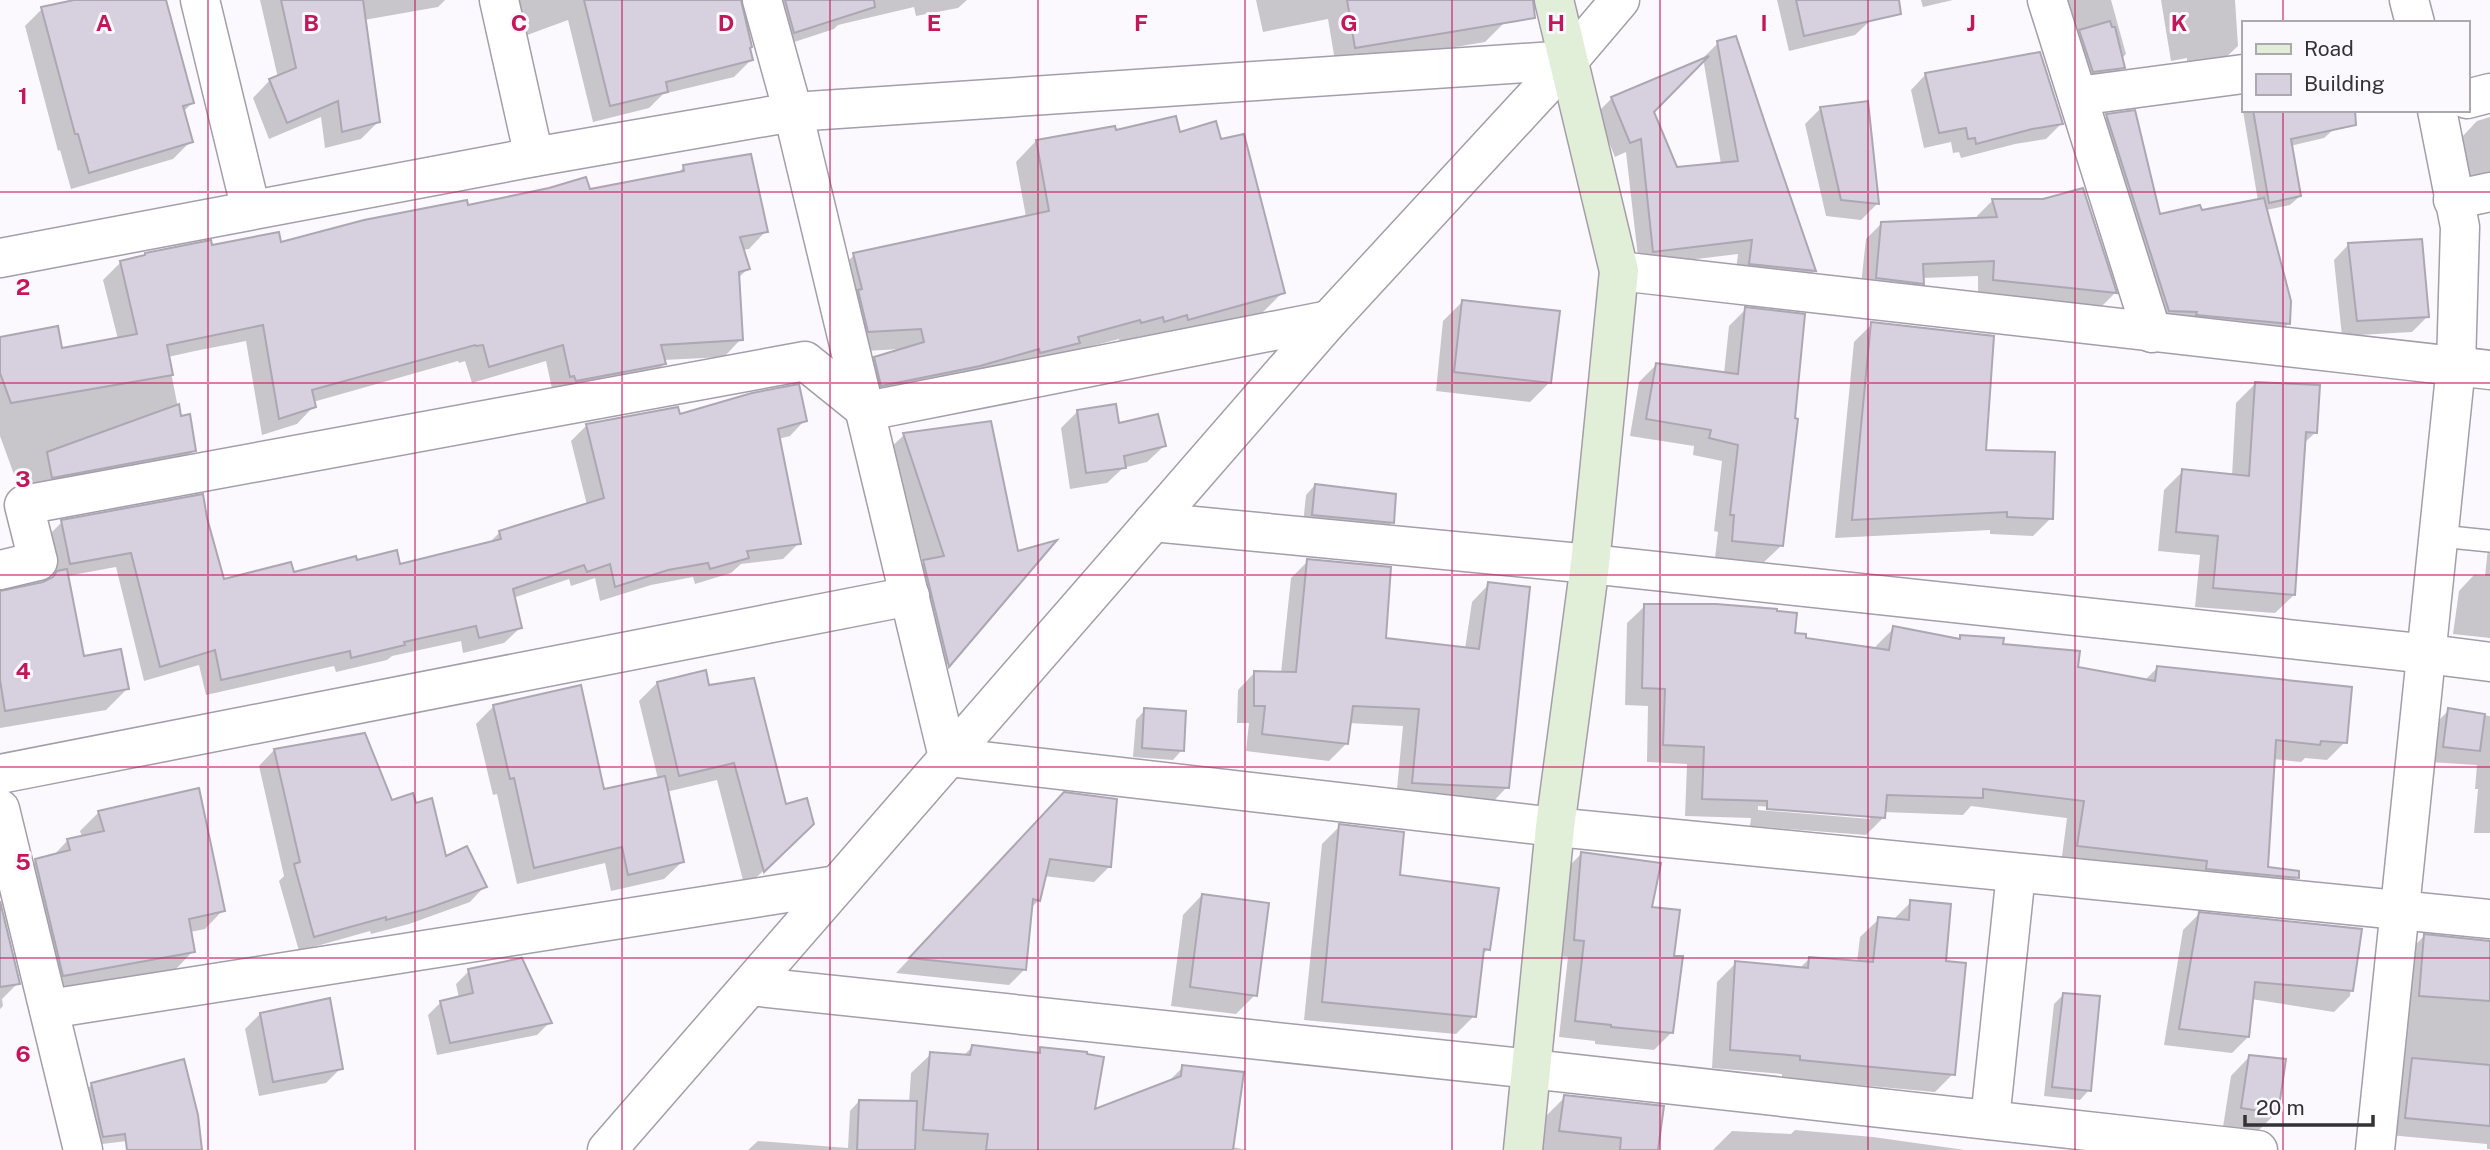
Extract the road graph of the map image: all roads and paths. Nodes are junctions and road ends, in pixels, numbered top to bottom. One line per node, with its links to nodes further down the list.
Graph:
1 (200, 0): 18 (street)
2 (499, 0): 16 (street)
3 (762, 0): 14 (street)
4 (1554, 0): 9 (street)
5 (1620, 0): 9 (street)
6 (2047, 0): 12 (street)
7 (2409, 0): 8 (street)
8 (2414, 21)
9 (1569, 60): 14 (street); 21 (street); 22 (street)
10 (2242, 74): 12 (street)
11 (2490, 93): 13 (street)
12 (2078, 96): 23 (street)
13 (2469, 98)
14 (793, 112): 16 (street); 25 (street)
15 (2438, 112): 19 (street)
16 (534, 157): 18 (street)
17 (2490, 192): 19 (street)
18 (251, 210): 20 (street)
19 (2468, 219): 24 (street)
20 (0, 258)
21 (1619, 271): 23 (street); 29 (street)
22 (1329, 320): 25 (street); 26 (street)
23 (2152, 332): 24 (street)
24 (2473, 368): 27 (street)
25 (867, 411): 30 (street); 31 (street)
26 (1153, 522): 29 (street); 34 (street)
27 (2440, 536): 28 (lane); 32 (street)
28 (2490, 541)
29 (1590, 564): 32 (street); 37 (street)
30 (0, 570)
31 (911, 596): 34 (street); 35 (street)
32 (2428, 653): 33 (street); 40 (street)
33 (2490, 663)
34 (948, 757): 37 (street); 39 (street)
35 (0, 774)
36 (0, 809): 43 (street)
37 (1555, 827): 38 (street); 44 (street)
38 (2016, 873): 40 (street); 45 (street)
39 (837, 885): 42 (street); 43 (street)
40 (2399, 910): 41 (street); 50 (street)
41 (2490, 919)
42 (750, 986): 44 (street); 47 (street)
43 (49, 1009): 46 (street)
44 (1531, 1069): 45 (street); 48 (street)
45 (1990, 1120): 49 (street)
46 (83, 1150)
47 (607, 1150)
48 (1523, 1150)
49 (2258, 1150)
50 (2375, 1150)

